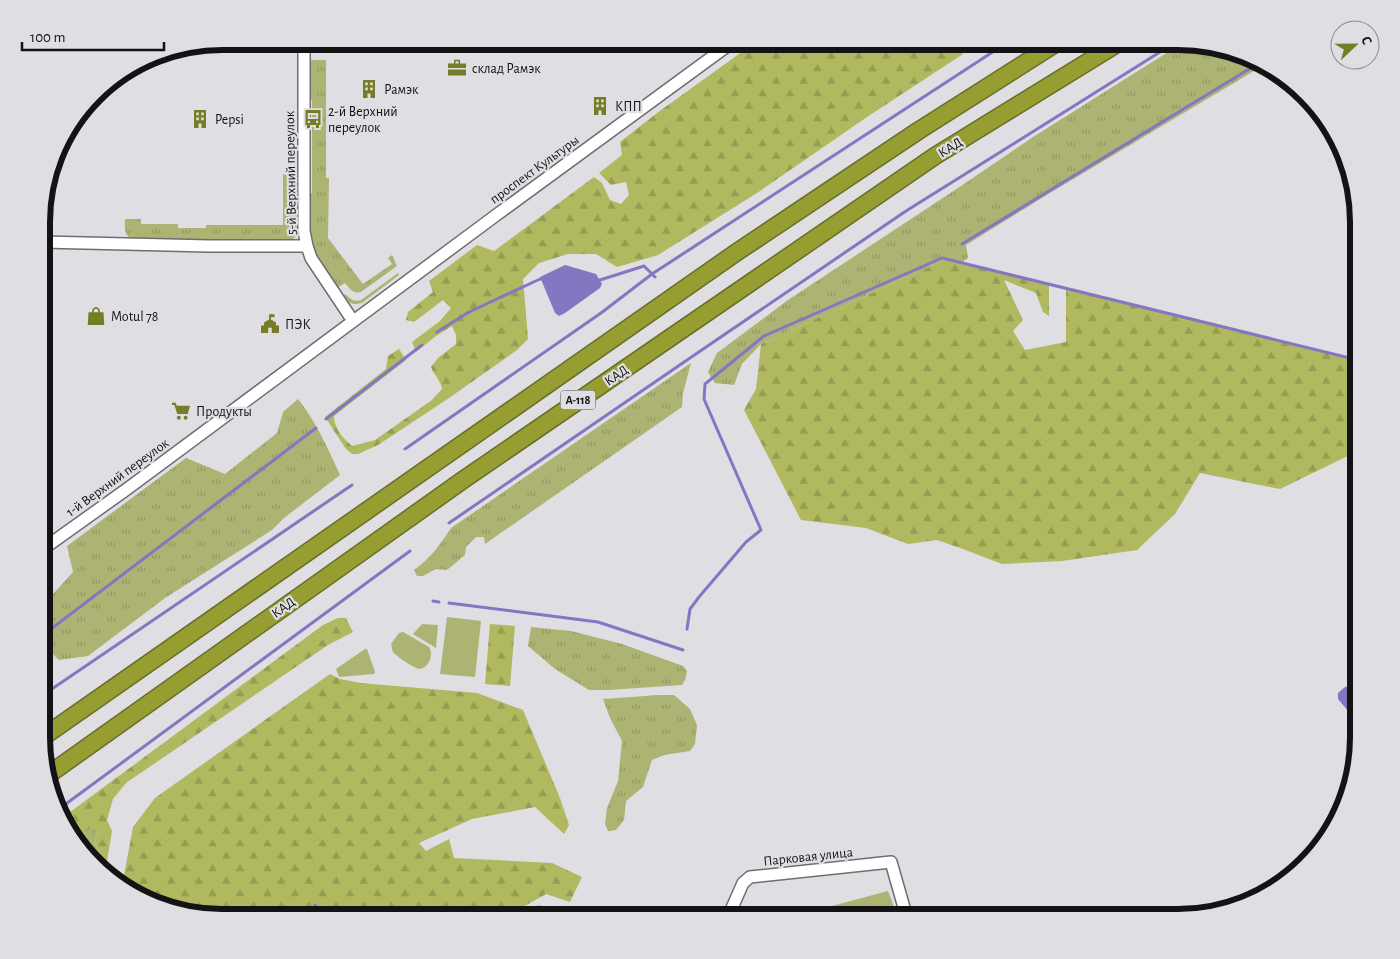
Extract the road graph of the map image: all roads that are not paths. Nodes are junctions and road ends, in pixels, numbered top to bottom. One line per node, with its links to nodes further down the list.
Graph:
1 (304, 50): 6 (street, 5-й Верхний переулок)
2 (723, 50): 7 (street, проспект Культуры)
3 (1045, 50): 9 (highway, А-118)
4 (1107, 50): 10 (highway, КАД / А-118)
5 (50, 242): 6 (street)
6 (307, 246): 7 (street, 5-й Верхний переулок)
7 (353, 321): 8 (street, 1-й Верхний переулок)
8 (50, 544)
9 (50, 732)
10 (53, 771)
11 (732, 909): 12 (street, Парковая улица)
12 (904, 909)

